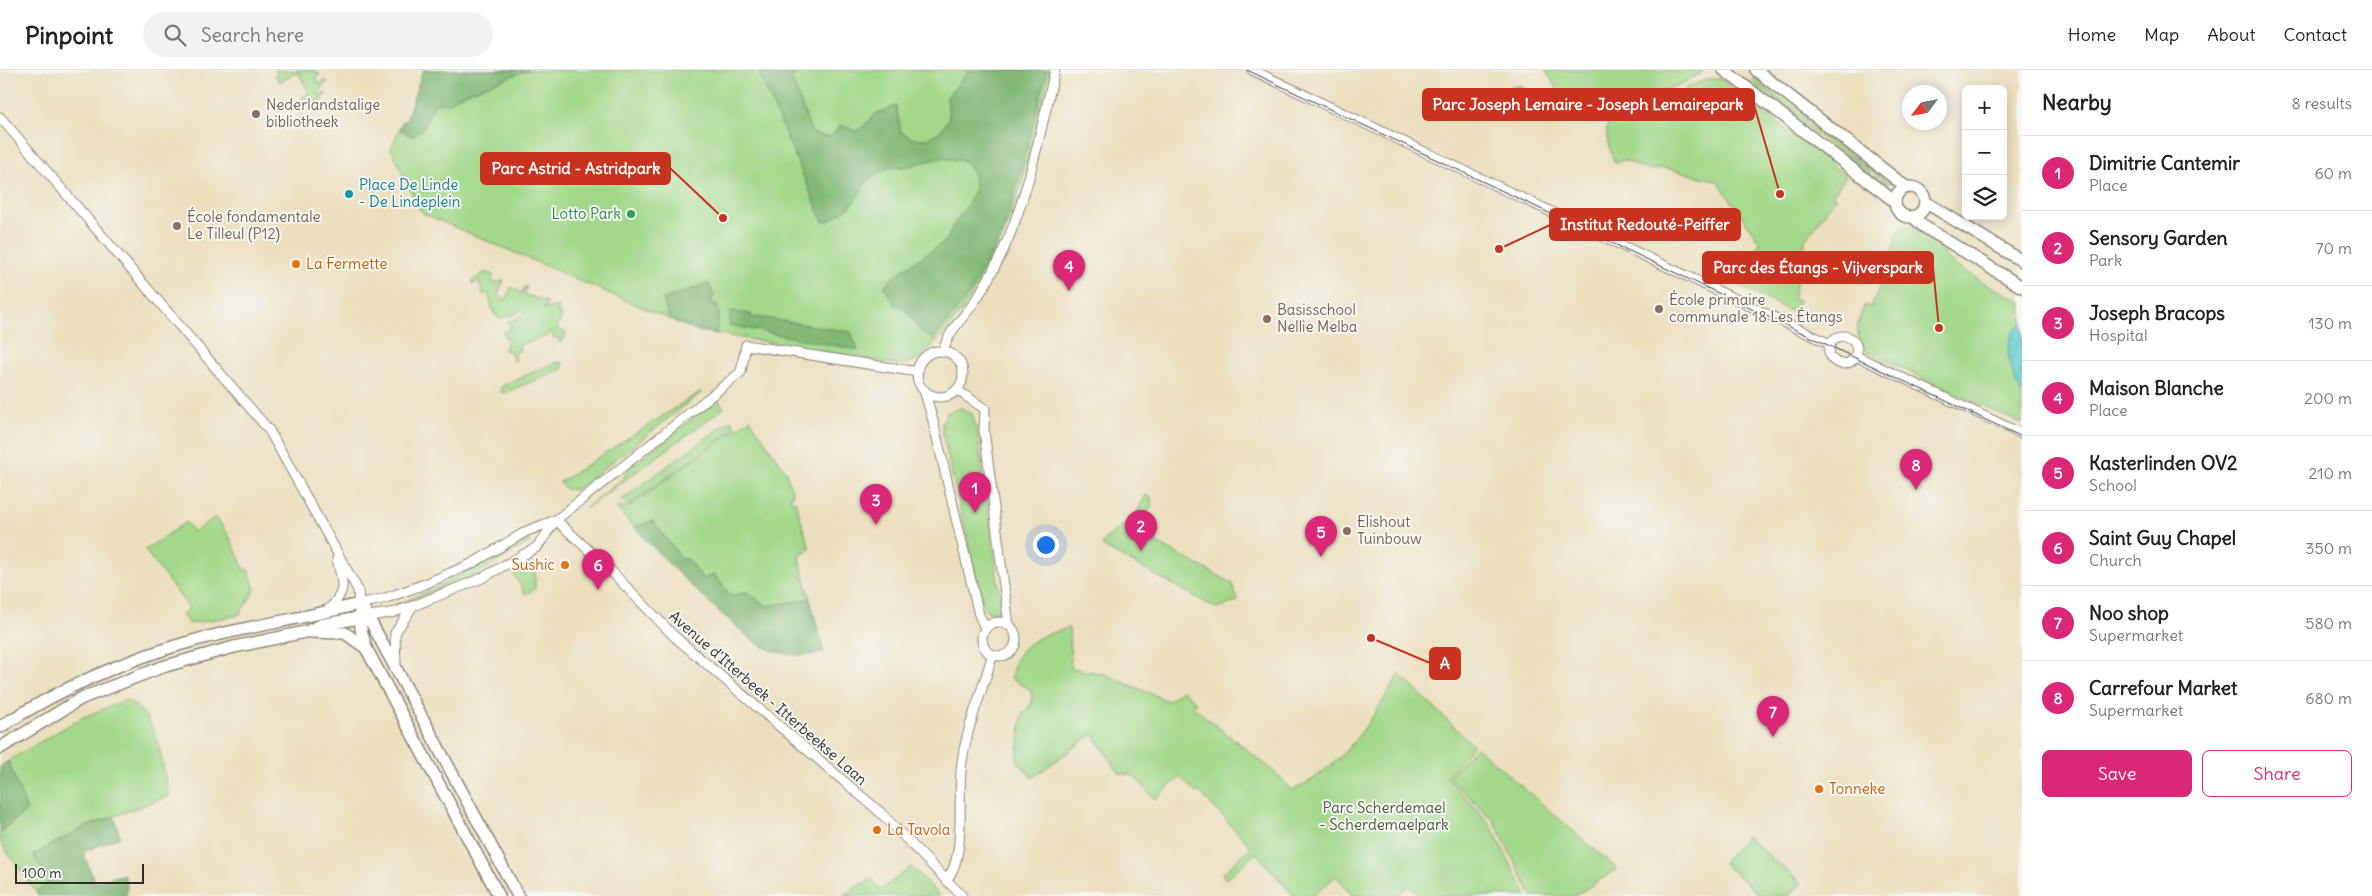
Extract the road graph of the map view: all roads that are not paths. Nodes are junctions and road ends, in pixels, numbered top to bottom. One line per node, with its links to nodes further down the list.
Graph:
1 (1055, 70): 13 (street)
2 (1252, 70): 12 (street)
3 (1756, 70): 6 (main road)
4 (1727, 72): 7 (main road)
5 (0, 117): 20 (street)
6 (1906, 187): 7 (main road); 8 (main road)
7 (1894, 201): 9 (main road)
8 (1925, 202): 9 (main road); 10 (main road)
9 (1913, 217): 11 (main road)
10 (2022, 261)
11 (2022, 287)
12 (1830, 344): 14 (street); 14 (street)
13 (943, 352): 15 (street); 17 (street)
14 (1856, 356): 18 (street)
15 (918, 372): 16 (street); 19 (street)
16 (924, 390): 17 (street); 26 (street)
17 (957, 390): 25 (street)
18 (2022, 434)
19 (556, 520): 21 (street); 22 (street); 33 (street, Avenue d'Itterbeek - Itterbeekse Laan)
20 (335, 549): 21 (street); 23 (street)
21 (359, 604): 23 (main road); 24 (main road)
22 (413, 606): 24 (street); 30 (street)
23 (326, 612): 31 (main road)
24 (365, 617): 27 (main road); 28 (main road); 30 (main road)
25 (1009, 625): 26 (street); 29 (street)
26 (985, 628): 29 (street)
27 (305, 632): 28 (main road); 32 (main road)
28 (366, 648): 34 (main road)
29 (992, 656): 33 (street)
30 (396, 668): 37 (main road)
31 (0, 728)
32 (0, 748)
33 (946, 880): 38 (street, Avenue d'Itterbeek - Itterbeekse Laan)
34 (493, 885): 35 (main road); 36 (main road)
35 (499, 896)
36 (506, 896)
37 (518, 896)
38 (962, 896)

